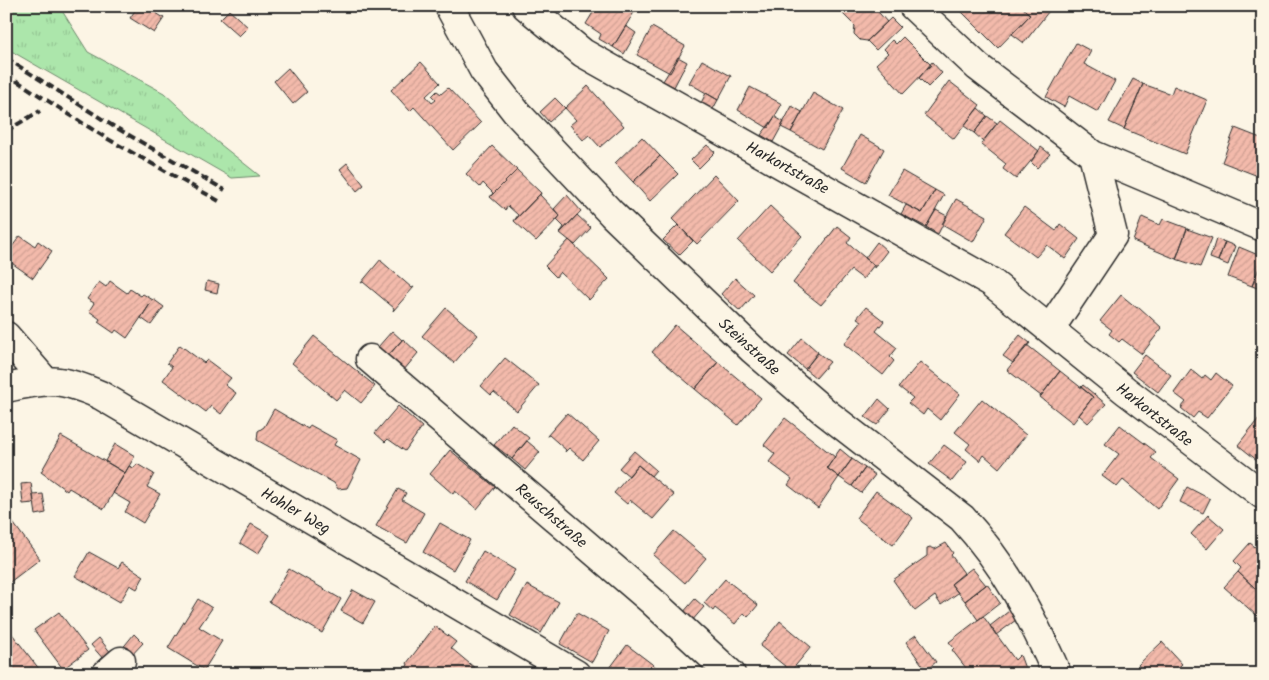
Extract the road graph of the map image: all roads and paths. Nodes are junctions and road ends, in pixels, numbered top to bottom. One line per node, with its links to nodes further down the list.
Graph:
1 (449, 6): 14 (street, Steinstraße)
2 (526, 6): 6 (street, Harkortstraße)
3 (913, 6): 4 (street)
4 (1093, 155): 5 (street); 6 (street)
5 (1263, 227)
6 (1050, 329): 11 (street, Harkortstraße)
7 (6, 336): 9 (street)
8 (370, 359): 13 (street, Reuschstraße)
9 (44, 380): 10 (street, Hohler Weg); 12 (street, Hohler Weg)
10 (6, 388)
11 (1263, 495)
12 (576, 674)
13 (731, 674)
14 (1058, 674)

